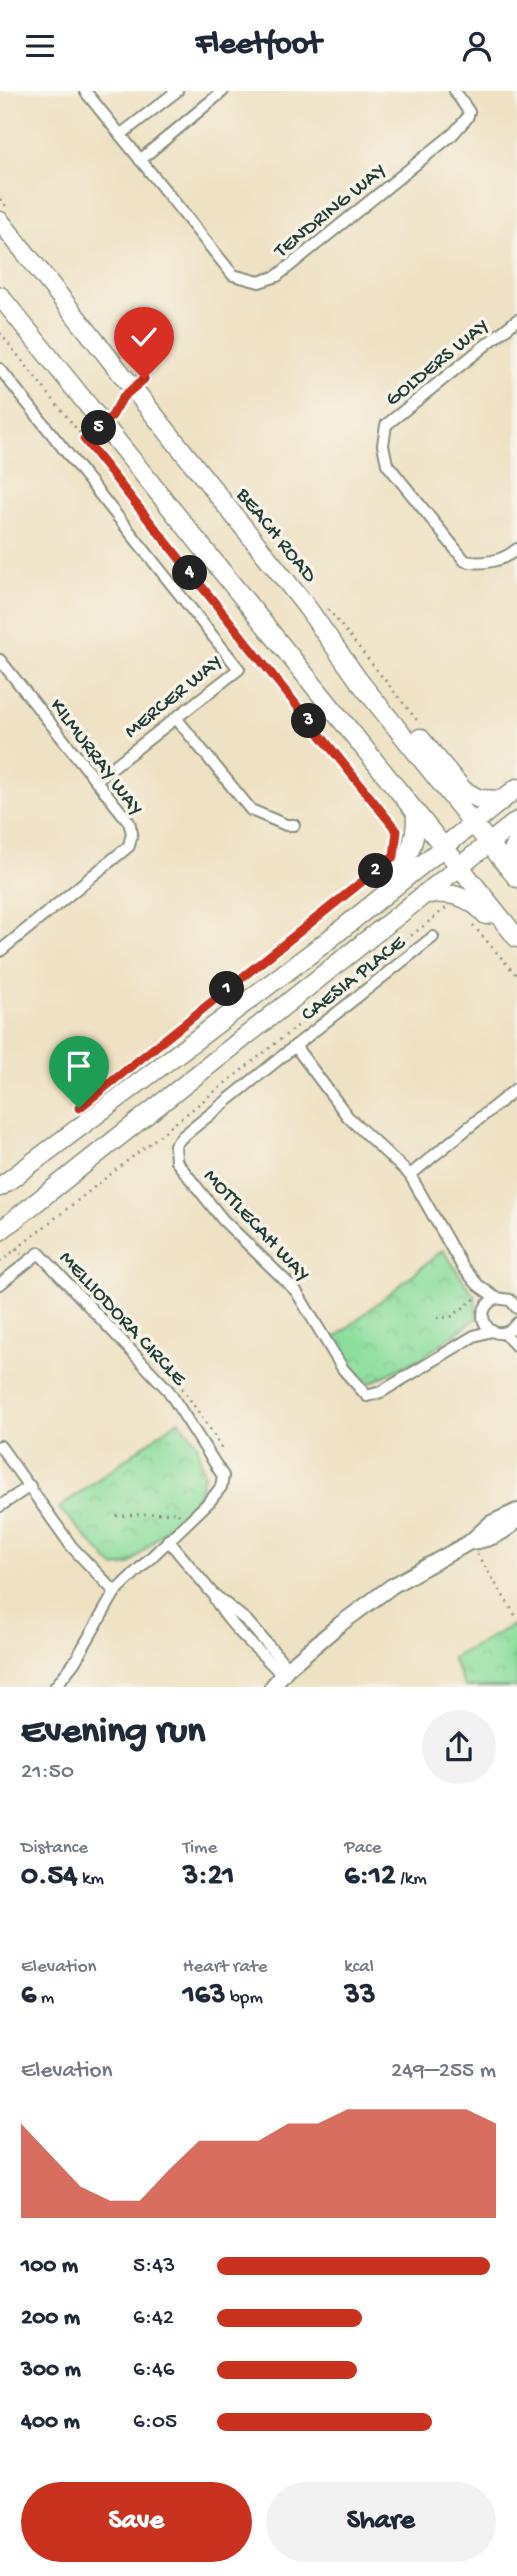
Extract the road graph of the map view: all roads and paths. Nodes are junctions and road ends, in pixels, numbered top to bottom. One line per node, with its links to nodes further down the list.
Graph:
1 (85, 91): 5 (street, TENDRING WAY)
2 (177, 91): 5 (street)
3 (223, 91): 6 (street)
4 (455, 91): 6 (street, TENDRING WAY)
5 (120, 135): 6 (street, TENDRING WAY)
6 (140, 160)
7 (0, 221): 12 (main road, BEACH ROAD)
8 (0, 296): 13 (main road)
9 (517, 320): 15 (street, GOLDERS WAY)
10 (0, 333): 14 (path)
11 (0, 369): 18 (street, MERCER WAY)
12 (133, 389): 13 (path); 17 (main road, BEACH ROAD)
13 (103, 425): 14 (path); 22 (main road)
14 (84, 439): 26 (path)
15 (517, 549)
16 (0, 660): 19 (street, KILMURRAY WAY)
17 (377, 702): 21 (main road); 24 (main road, BEACH ROAD)
18 (176, 718): 19 (street, MERCER WAY); 25 (street)
19 (96, 780): 40 (street, KILMURRAY WAY)
20 (517, 787): 21 (main road)
21 (502, 800): 24 (main road)
22 (416, 813): 26 (main road); 29 (main road)
23 (517, 821): 28 (main road)
24 (473, 824): 28 (main road, BEACH ROAD); 29 (main road)
25 (294, 825)
26 (416, 836): 38 (main road)
27 (517, 842): 31 (main road)
28 (489, 844): 30 (main road); 31 (main road, BEACH ROAD)
29 (443, 848): 30 (main road); 38 (main road)
30 (459, 866): 33 (main road); 37 (main road)
31 (512, 872)
32 (373, 873): 44 (path)
33 (424, 894): 34 (main road); 47 (main road)
34 (452, 898): 39 (main road); 49 (path)
35 (472, 924): 41 (path)
36 (433, 937): 42 (street, CAESIA PLACE)
37 (517, 938)
38 (323, 945): 46 (main road)
39 (517, 950)
40 (0, 951)
41 (517, 977)
42 (295, 1046): 45 (street, MOTTLECAH WAY); 61 (street, MOTTLECAH WAY)
43 (517, 1088): 45 (street)
44 (75, 1111)
45 (410, 1175): 52 (street, MOTTLECAH WAY)
46 (0, 1187)
47 (0, 1231)
48 (29, 1248): 49 (path)
49 (15, 1249): 50 (path)
50 (0, 1262)
51 (0, 1284): 73 (street, MELLIODORA CIRCLE)
52 (480, 1289): 53 (street, MOTTLECAH WAY); 55 (street, MOTTLECAH WAY); 56 (path)
53 (496, 1298): 54 (street, MOTTLECAH WAY); 55 (street)
54 (515, 1302)
55 (485, 1307): 57 (street, MOTTLECAH WAY)
56 (437, 1318)
57 (483, 1320): 59 (street); 61 (street, MOTTLECAH WAY)
58 (517, 1325): 60 (street)
59 (491, 1331): 60 (street, MOTTLECAH WAY); 61 (street, MOTTLECAH WAY)
60 (504, 1333): 63 (street)
61 (474, 1336)
62 (139, 1342): 64 (path)
63 (517, 1346)
64 (164, 1368)
65 (179, 1385): 67 (path)
66 (0, 1445): 68 (street)
67 (222, 1451)
68 (30, 1486): 69 (street); 76 (street)
69 (0, 1506)
70 (517, 1511): 75 (street)
71 (116, 1516): 73 (path)
72 (517, 1521): 75 (street)
73 (186, 1523): 74 (street, MELLIODORA CIRCLE)
74 (168, 1540): 76 (street, MELLIODORA CIRCLE); 78 (street)
75 (470, 1542): 77 (path); 78 (street)
76 (115, 1592): 79 (street, MELLIODORA CIRCLE)
77 (517, 1618)
78 (285, 1671): 80 (street)
79 (55, 1687)
80 (272, 1687)

